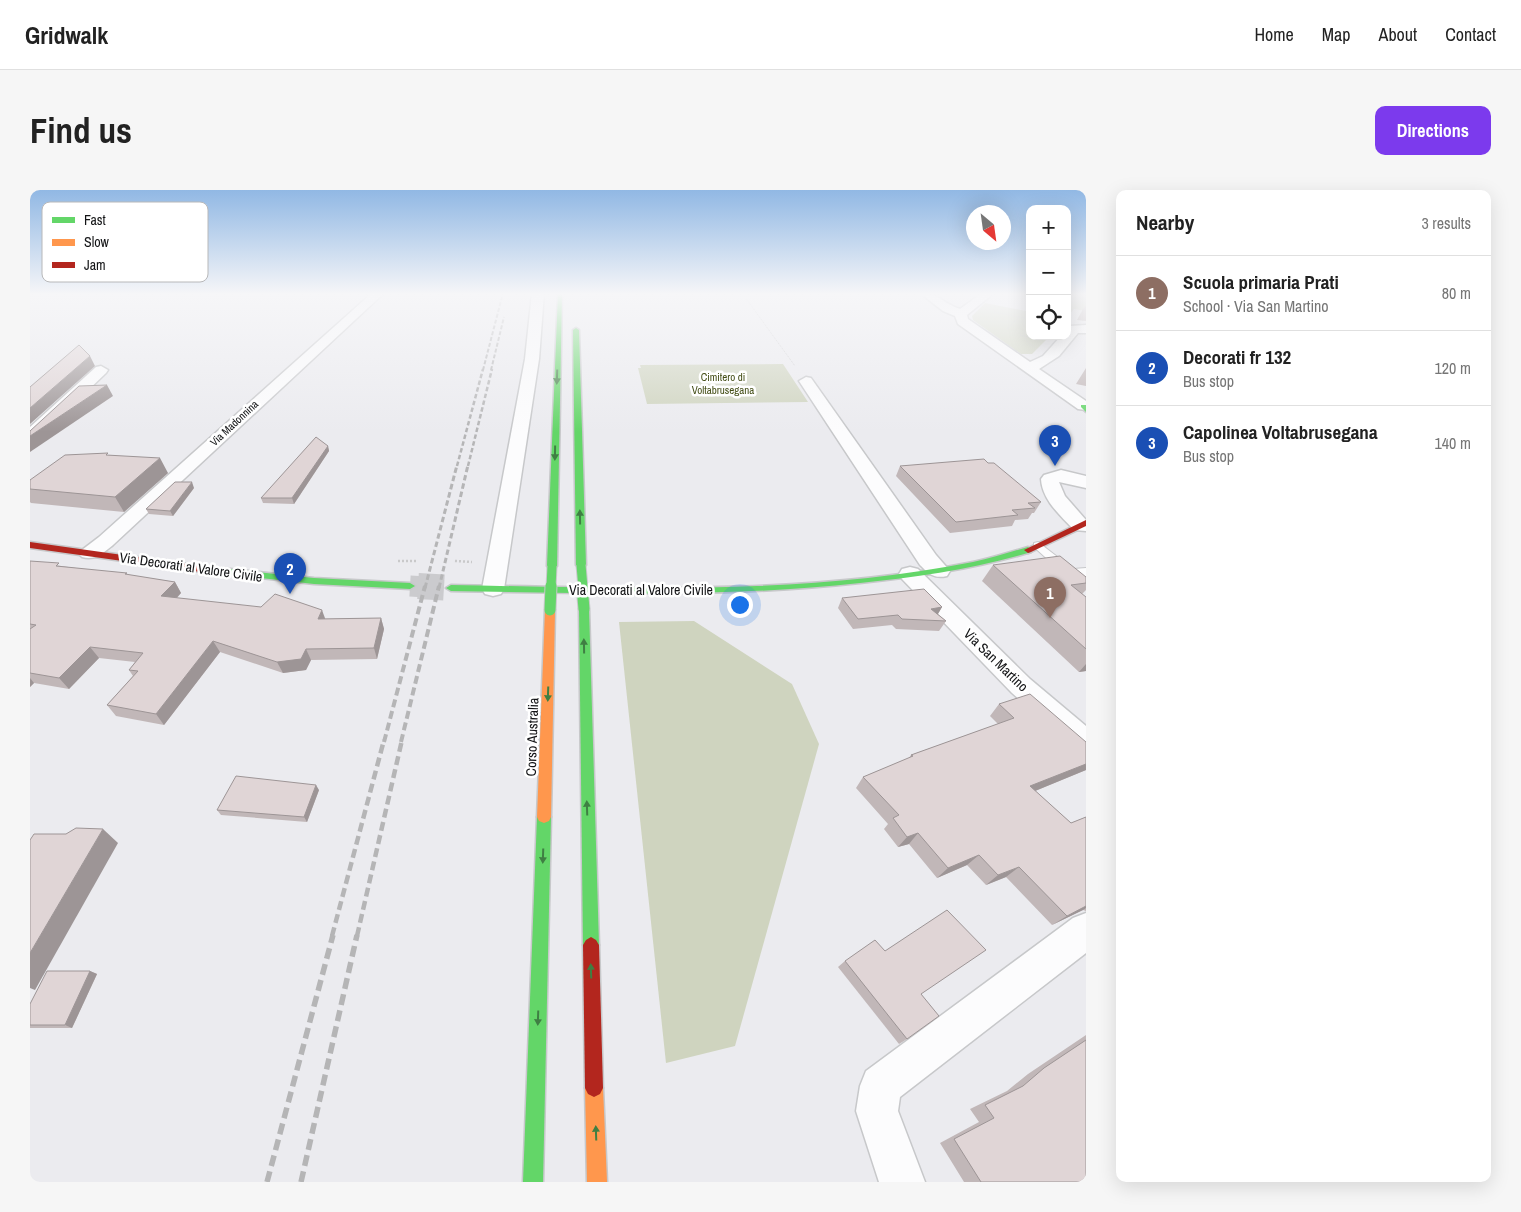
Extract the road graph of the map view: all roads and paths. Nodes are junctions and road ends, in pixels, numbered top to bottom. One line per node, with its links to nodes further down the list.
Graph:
1 (328, 339): 19 (street, Via Madonnina)
2 (534, 339): 25 (street)
3 (559, 339): 28 (main road, Corso Australia, one-way to 28, bridge)
4 (576, 339): 29 (main road, one-way to 4, bridge)
5 (776, 339): 12 (path)
6 (989, 339): 10 (street)
7 (1041, 339): 9 (path)
8 (1066, 339): 9 (street)
9 (1062, 344): 10 (street)
10 (1027, 366): 13 (street)
11 (101, 370): 14 (street)
12 (806, 381): 20 (street)
13 (1085, 408)
14 (30, 436)
15 (1086, 482): 16 (street, Via Decorati al Valore Civile)
16 (1084, 524): 17 (main road, Via Decorati al Valore Civile)
17 (1038, 545): 20 (main road, Via Decorati al Valore Civile); 21 (lane)
18 (31, 546): 19 (main road, Via Decorati al Valore Civile)
19 (89, 553): 23 (main road, Via Decorati al Valore Civile)
20 (939, 570): 22 (main road, Via Decorati al Valore Civile)
21 (1086, 572)
22 (910, 574): 25 (main road, Via Decorati al Valore Civile); 26 (street, Via San Martino)
23 (410, 586)
24 (451, 588): 25 (main road, Via Decorati al Valore Civile)
25 (493, 589)
26 (1086, 742)
27 (1086, 931): 30 (street)
28 (533, 1182)
29 (597, 1182)
30 (902, 1182)

